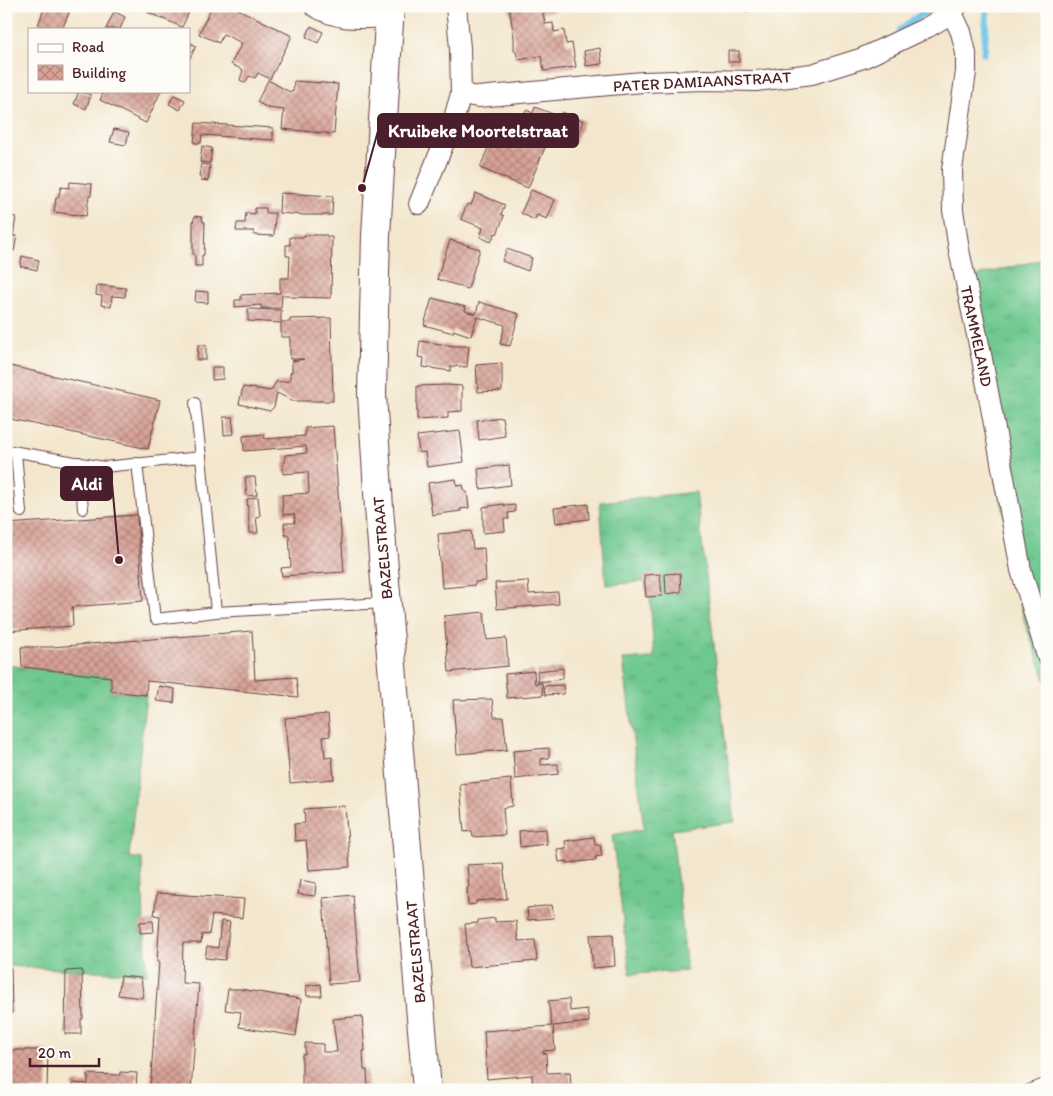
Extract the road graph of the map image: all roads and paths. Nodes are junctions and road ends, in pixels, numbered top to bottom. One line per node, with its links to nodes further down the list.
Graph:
1 (314, 6): 4 (street)
2 (456, 6): 5 (street)
3 (954, 10): 5 (street, PATER DAMIAANSTRAAT); 16 (street, TRAMMELAND)
4 (390, 11): 14 (main road, BAZELSTRAAT)
5 (461, 94): 6 (street)
6 (419, 204)
7 (195, 404): 9 (lane)
8 (11, 451): 10 (lane); 13 (lane)
9 (201, 458): 11 (lane); 15 (lane)
10 (79, 462): 11 (lane); 12 (lane)
11 (137, 464): 15 (lane)
12 (84, 509)
13 (20, 512)
14 (387, 603): 15 (lane); 18 (main road, BAZELSTRAAT)
15 (216, 612)
16 (1047, 656)
17 (1047, 1083): 19 (lane)
18 (427, 1090)
19 (1028, 1090)

